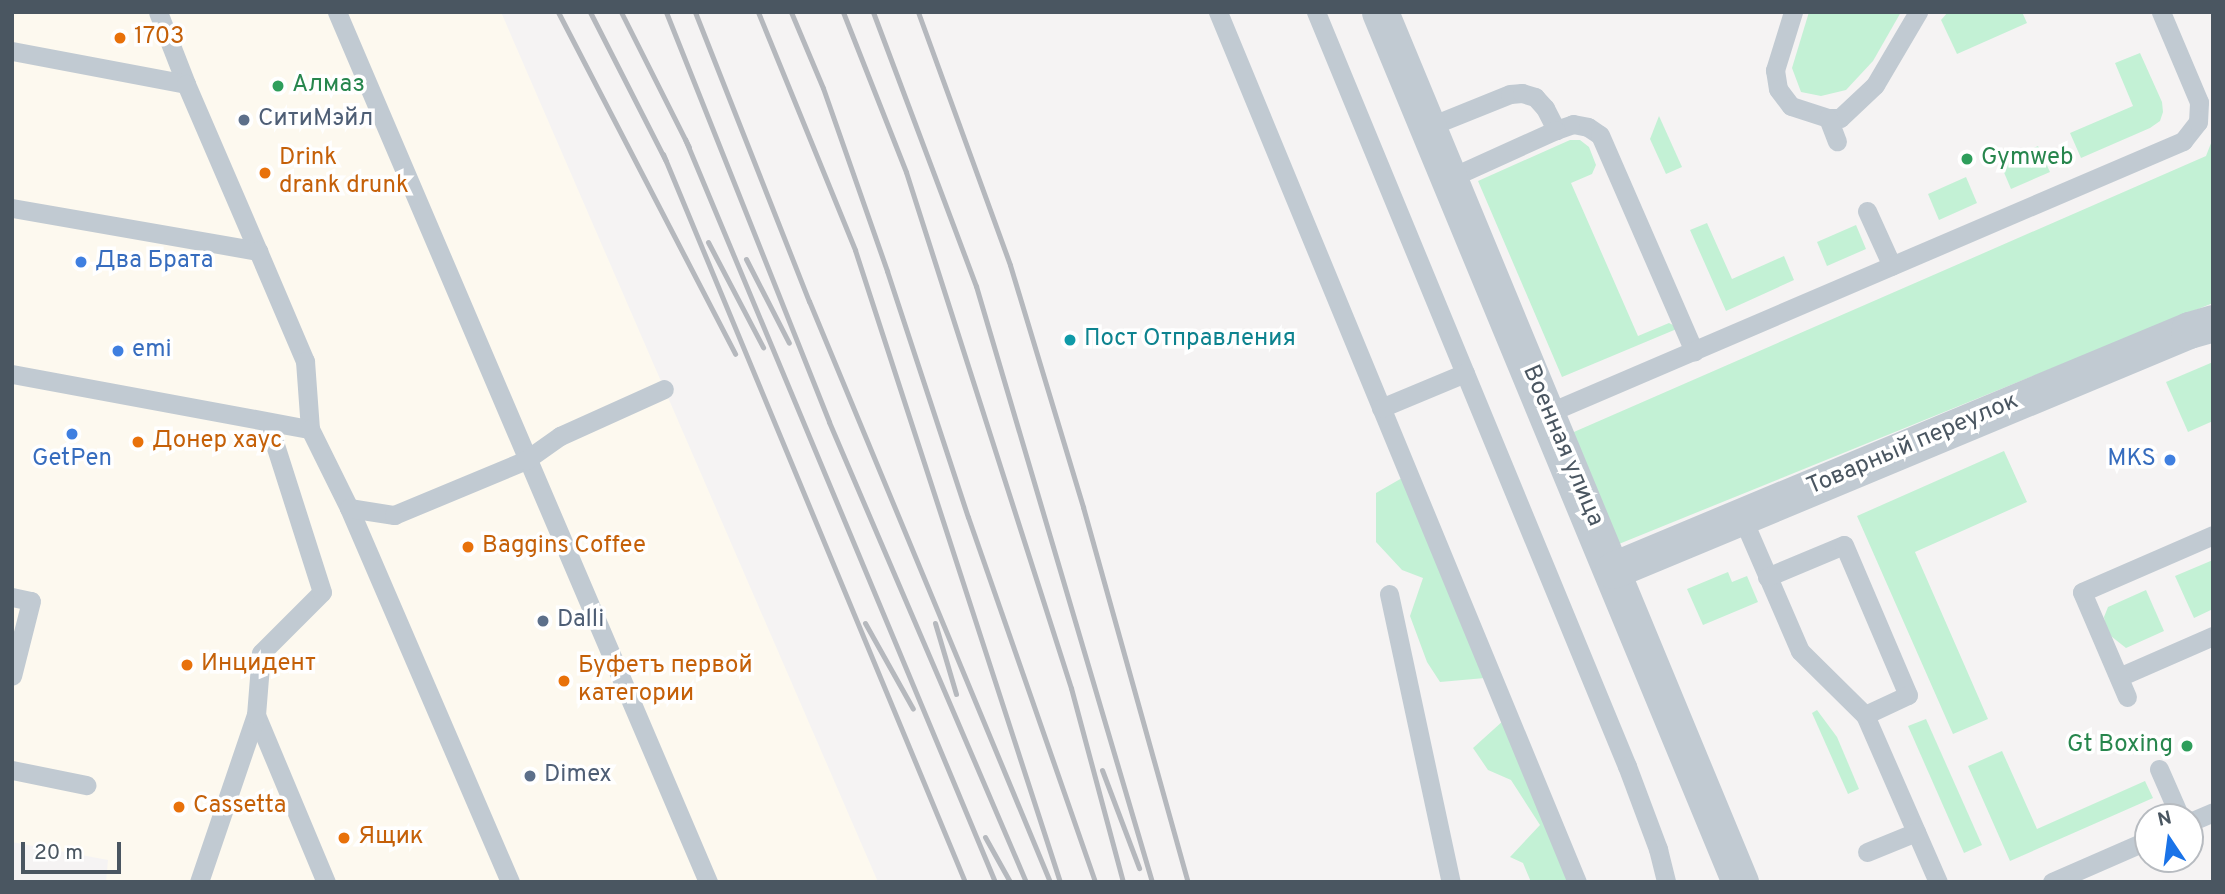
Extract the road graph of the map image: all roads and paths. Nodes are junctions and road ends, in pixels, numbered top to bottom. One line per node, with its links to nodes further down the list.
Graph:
1 (158, 12): 10 (lane)
2 (337, 12): 29 (lane)
3 (1218, 12): 25 (lane)
4 (1316, 12): 22 (lane)
5 (1380, 12): 12 (street, Военная улица)
6 (1793, 12): 11 (lane)
7 (1918, 12): 11 (lane)
8 (2161, 12): 19 (lane)
9 (12, 51): 10 (lane)
10 (186, 84): 18 (lane)
11 (1828, 118): 14 (lane)
12 (1428, 127): 13 (lane); 15 (street, Военная улица)
13 (1556, 130): 15 (lane); 21 (lane)
14 (1837, 141)
15 (1450, 178): 26 (street, Военная улица)
16 (12, 208): 18 (lane)
17 (1867, 211): 19 (lane)
18 (258, 251): 28 (lane)
19 (1892, 266): 21 (lane)
20 (2213, 323): 31 (street, Товарный переулок)
21 (1694, 351): 26 (lane)
22 (1465, 373): 25 (lane); 56 (lane)
23 (12, 374): 27 (lane)
24 (664, 389): 29 (lane)
25 (1381, 408): 55 (lane)
26 (1548, 413): 33 (street, Военная улица)
27 (268, 423): 28 (lane); 41 (lane)
28 (310, 429): 30 (lane)
29 (526, 460): 30 (lane); 53 (lane)
30 (349, 508): 52 (lane)
31 (1742, 517): 33 (street, Товарный переулок); 34 (lane)
32 (2213, 535): 39 (lane)
33 (1614, 570): 57 (street, Военная улица)
34 (1767, 577): 42 (lane); 42 (lane)
35 (1389, 594): 54 (lane)
36 (12, 597): 38 (lane)
37 (2213, 636): 39 (lane)
38 (12, 676)
39 (2119, 677): 40 (lane)
40 (2127, 697)
41 (256, 715): 50 (lane); 51 (lane)
42 (1865, 715): 47 (lane)
43 (2159, 769): 46 (lane)
44 (12, 770): 45 (lane)
45 (86, 785)
46 (2174, 803)
47 (1916, 832): 49 (lane); 58 (lane)
48 (2134, 846): 59 (lane)
49 (1867, 852)
50 (200, 882)
51 (326, 882)
52 (510, 882)
53 (708, 882)
54 (1451, 882)
55 (1577, 882)
56 (1666, 882)
57 (1740, 882)
58 (1938, 882)
59 (2052, 882)

